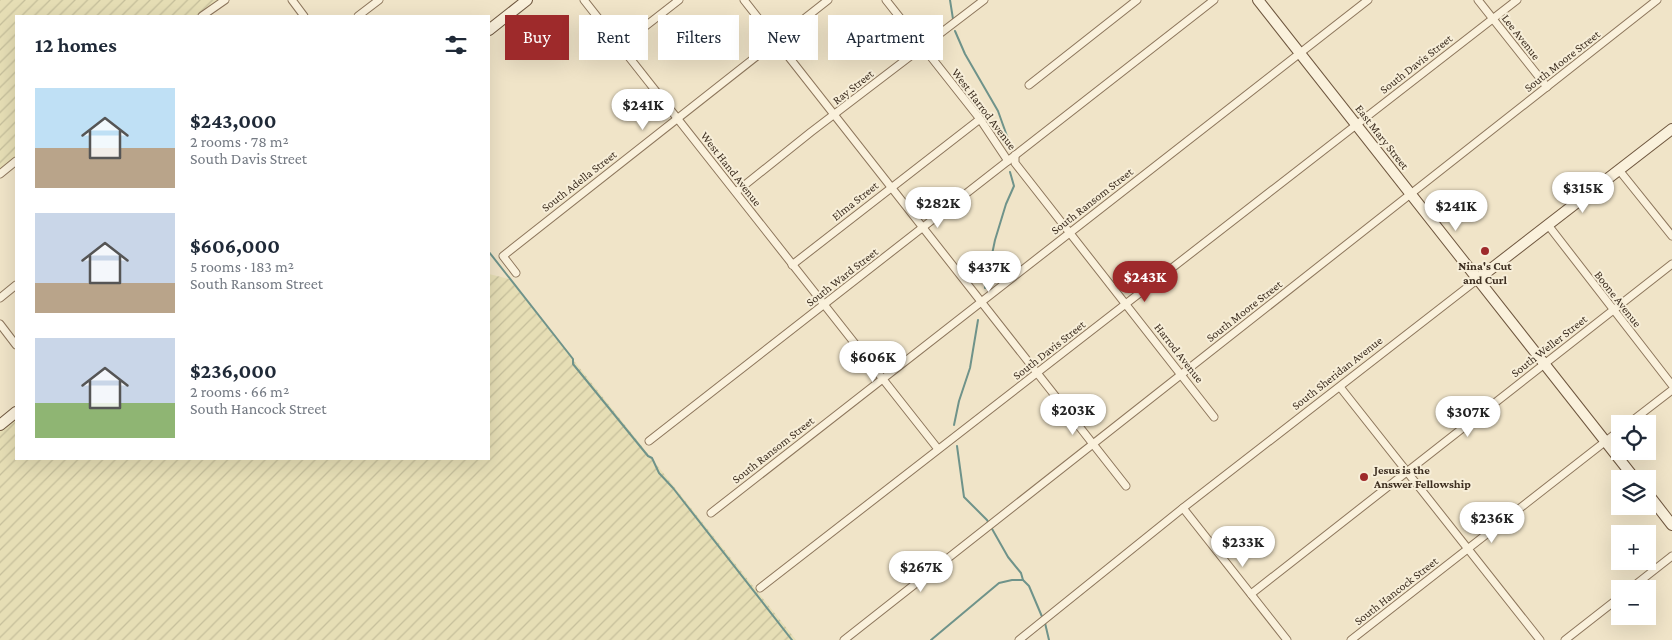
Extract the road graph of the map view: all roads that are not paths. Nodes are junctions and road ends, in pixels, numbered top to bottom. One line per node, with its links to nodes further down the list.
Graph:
1 (225, 0): 18 (street)
2 (292, 0): 19 (street)
3 (378, 0): 20 (street)
4 (527, 0): 27 (main road)
5 (584, 0): 21 (street, West Hand Avenue)
6 (679, 0): 26 (street)
7 (744, 0): 22 (street)
8 (828, 0): 23 (street, South Adella Street)
9 (886, 0): 24 (street, West Harrod Avenue)
10 (984, 0): 28 (street, Ray Street)
11 (1137, 0): 35 (street)
12 (1214, 0): 42 (street, South Ward Street)
13 (1258, 0): 29 (main road, East Mary Street)
14 (1368, 0): 29 (street, South Ransom Street)
15 (1478, 0): 25 (street, Lee Avenue)
16 (1517, 0): 25 (street, South Davis Street)
17 (1657, 0): 36 (street, South Moore Street)
18 (203, 15)
19 (303, 15)
20 (359, 15)
21 (596, 15)
22 (756, 15)
23 (809, 15)
24 (897, 15)
25 (1493, 19): 36 (street, Lee Avenue); 40 (street, South Davis Street)
26 (648, 24)
27 (490, 29)
28 (943, 31)
29 (1300, 53): 40 (main road, East Mary Street); 52 (street, South Ransom Street)
30 (631, 60): 38 (street, West Hand Avenue)
31 (752, 60): 38 (street, South Adella Street)
32 (791, 60): 37 (street)
33 (905, 60): 37 (street, Ray Street)
34 (932, 60): 39 (street, West Harrod Avenue)
35 (1029, 85)
36 (1546, 87): 49 (street, South Moore Street)
37 (834, 115): 47 (street); 48 (street, Ray Street)
38 (677, 118): 48 (street, West Hand Avenue); 56 (street, South Adella Street)
39 (980, 119): 43 (street, West Harrod Avenue); 47 (street, Elma Street)
40 (1356, 125): 49 (main road, East Mary Street); 61 (street, South Davis Street)
41 (1672, 129): 45 (main road, South Sheridan Avenue)
42 (1015, 156): 43 (street, South Ward Street); 52 (street, Harrod Avenue)
43 (1008, 161): 51 (street, South Ward Street)
44 (15, 162): 46 (street)
45 (1619, 170): 50 (main road, South Sheridan Avenue); 53 (street)
46 (0, 174)
47 (891, 188): 51 (street); 55 (street, Elma Street)
48 (736, 192): 55 (street, West Hand Avenue)
49 (1411, 194): 57 (main road, East Mary Street); 68 (street, South Moore Street)
50 (1548, 225): 57 (main road, South Sheridan Avenue); 63 (street, Boone Avenue)
51 (923, 227): 60 (street); 62 (street, South Ward Street)
52 (1070, 232): 60 (street, South Ransom Street); 61 (street, Harrod Avenue)
53 (1672, 236)
54 (1672, 264): 63 (street, South Weller Street)
55 (792, 265): 62 (street, West Hand Avenue)
56 (516, 273)
57 (1478, 279): 66 (main road, East Mary Street); 71 (street, South Sheridan Avenue)
58 (15, 286): 59 (street)
59 (0, 298)
60 (982, 302): 67 (street); 69 (street, South Ransom Street)
61 (1126, 304): 67 (street, South Davis Street); 68 (street, Harrod Avenue)
62 (824, 305): 69 (street, West Hand Avenue); 78 (street, South Ward Street)
63 (1613, 310): 66 (street, South Weller Street); 70 (street, Boone Avenue)
64 (0, 324): 65 (street)
65 (15, 344)
66 (1545, 364): 79 (main road, East Mary Street); 83 (street, South Weller Street)
67 (1037, 373): 80 (street); 81 (street, South Davis Street)
68 (1181, 375): 75 (street, Harrod Avenue); 80 (street, South Moore Street)
69 (883, 378): 81 (street, West Hand Avenue); 87 (street, South Ransom Street)
70 (1672, 385)
71 (1340, 386): 83 (street); 86 (street, South Sheridan Avenue)
72 (1672, 390): 74 (street)
73 (15, 413): 76 (main road)
74 (1640, 415)
75 (1214, 417)
76 (0, 425)
77 (1611, 437): 79 (street, South Hancock Street)
78 (649, 441)
79 (1606, 441): 82 (main road, East Mary Street); 89 (street, South Hancock Street)
80 (1093, 444): 84 (street); 95 (street, South Moore Street)
81 (938, 449): 92 (street, South Davis Street)
82 (1628, 470)
83 (1407, 471): 89 (street); 93 (street, South Weller Street)
84 (1126, 486)
85 (1656, 504): 88 (main road)
86 (1183, 508): 93 (street); 96 (street, South Sheridan Avenue)
87 (711, 513)
88 (1672, 525)
89 (1468, 549): 98 (street, South Hancock Street); 99 (street)
90 (1672, 556): 91 (street)
91 (1641, 580)
92 (760, 588)
93 (1251, 594): 97 (street)
94 (1611, 604): 100 (street)
95 (844, 640)
96 (1019, 640)
97 (1287, 640)
98 (1351, 640)
99 (1540, 640)
100 (1565, 640)

